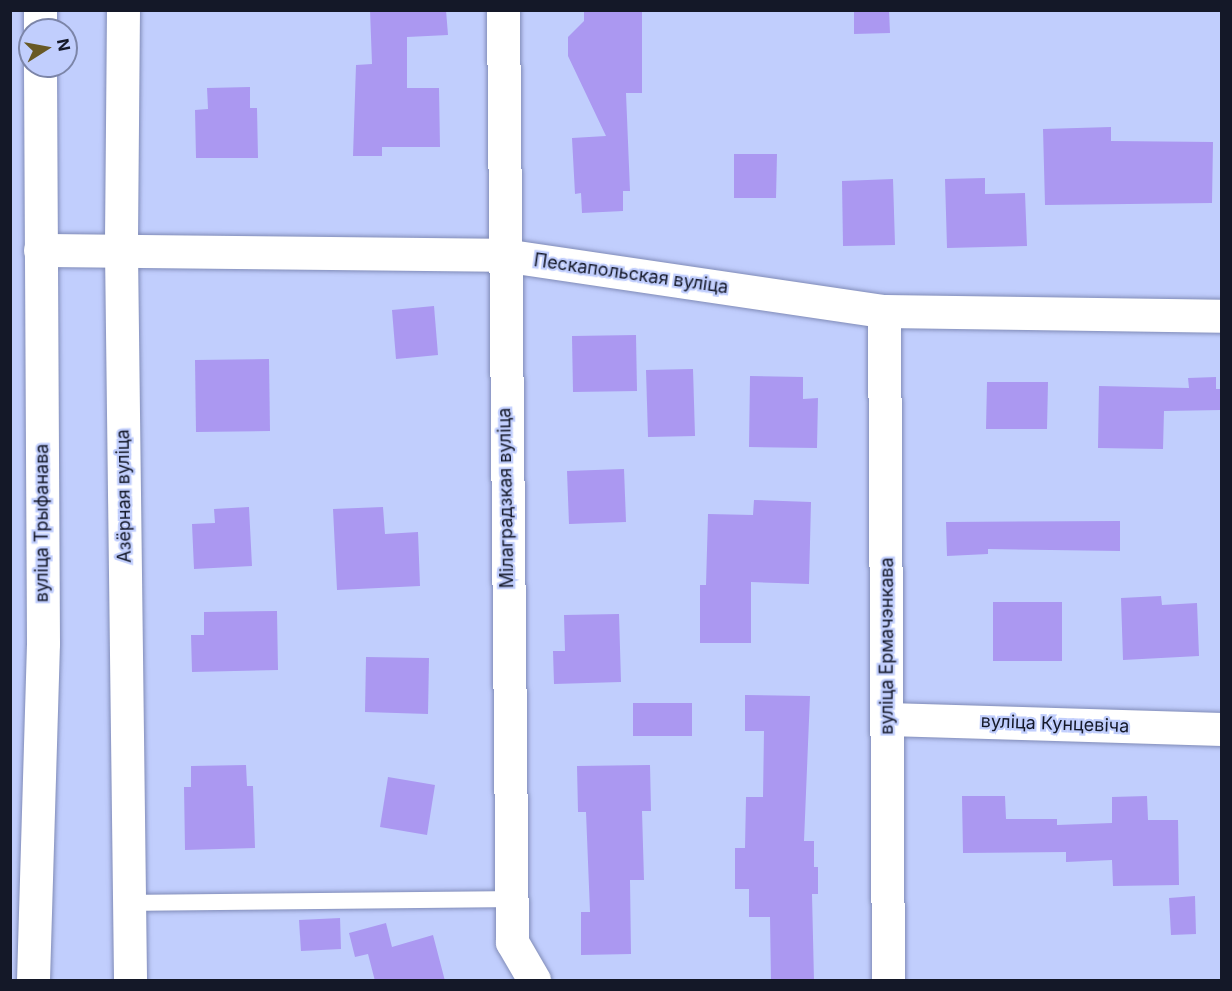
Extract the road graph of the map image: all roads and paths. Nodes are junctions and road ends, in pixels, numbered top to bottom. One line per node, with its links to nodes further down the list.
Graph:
1 (123, 10): 5 (street, Азёрная вуліца)
2 (503, 10): 6 (street, Мілаградзкая вуліца)
3 (40, 78): 4 (street, вуліца Трыфанава)
4 (40, 250): 5 (street, Пескапольская вуліца); 13 (street, вуліца Трыфанава)
5 (121, 251): 6 (street, Пескапольская вуліца); 12 (street, Азёрная вуліца)
6 (503, 255): 7 (street, Пескапольская вуліца); 11 (street, Мілаградзкая вуліца)
7 (884, 311): 8 (street, Пескапольская вуліца); 9 (street, вуліца Ермачэнкава)
8 (1221, 316)
9 (888, 719): 10 (street, вуліца Кунцевіча); 16 (street, вуліца Ермачэнкава)
10 (1221, 729)
11 (512, 899): 12 (lane); 15 (street, Мілаградзкая вуліца)
12 (128, 903): 14 (street, Азёрная вуліца)
13 (33, 981)
14 (130, 981)
15 (534, 981)
16 (888, 981)

